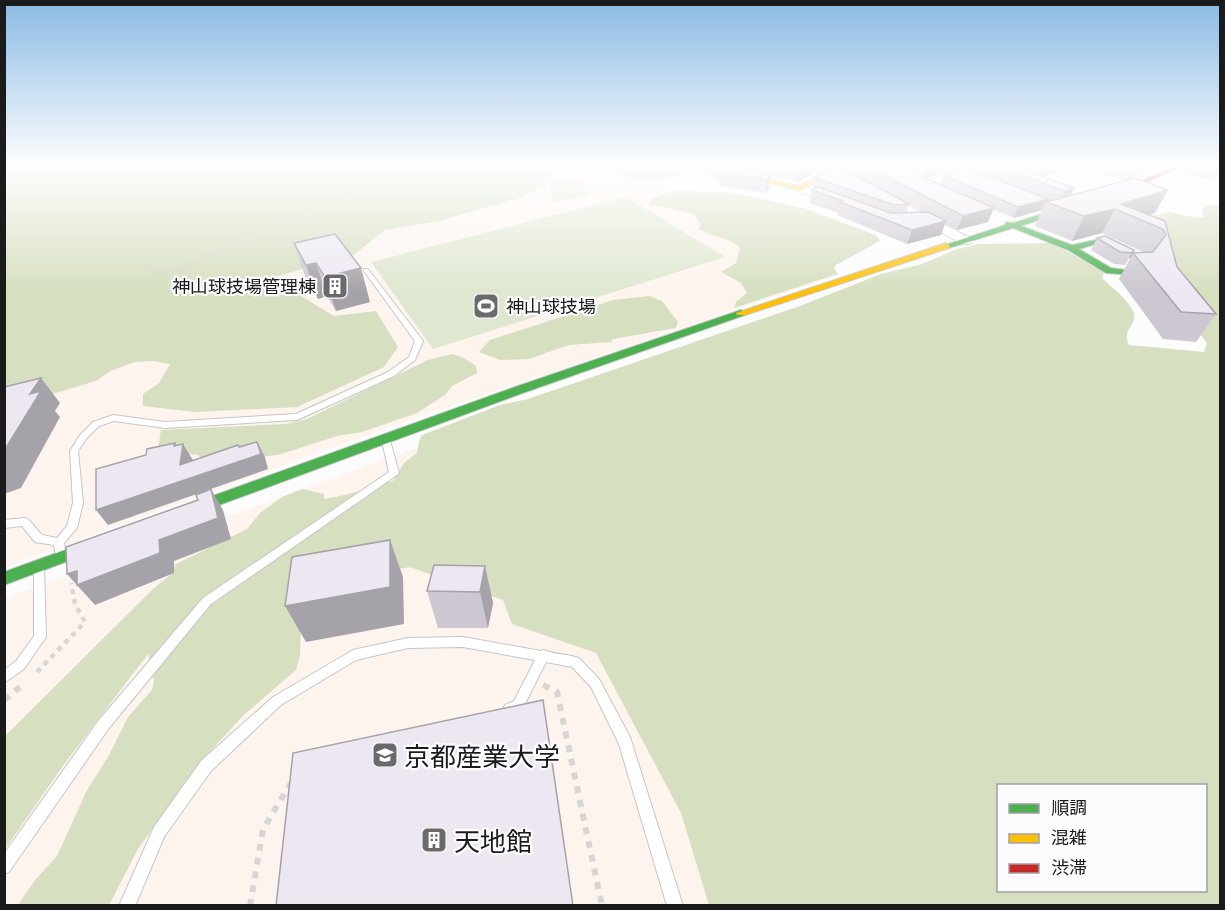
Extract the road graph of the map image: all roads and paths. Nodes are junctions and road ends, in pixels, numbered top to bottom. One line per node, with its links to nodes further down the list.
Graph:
1 (312, 207): 12 (path)
2 (905, 207): 7 (street)
3 (1054, 207): 5 (street)
4 (1071, 207): 5 (street)
5 (1061, 210): 9 (street)
6 (993, 217): 9 (street)
7 (926, 219): 8 (street); 10 (street)
8 (903, 222)
9 (1014, 226): 10 (street); 11 (street)
10 (966, 241): 14 (street)
11 (1071, 248)
12 (145, 266)
13 (366, 270): 18 (lane)
14 (385, 437): 15 (street); 27 (lane)
15 (173, 516)
16 (4, 524): 18 (lane)
17 (106, 541): 19 (street)
18 (59, 542): 19 (lane)
19 (61, 558): 20 (street)
20 (39, 566): 21 (street); 23 (lane)
21 (4, 579)
22 (544, 655): 24 (lane); 28 (lane); 31 (lane)
23 (4, 678)
24 (531, 679): 25 (lane); 30 (path)
25 (495, 712)
26 (292, 781): 29 (path)
27 (4, 867)
28 (127, 906)
29 (250, 906)
30 (602, 906)
31 (675, 906)

